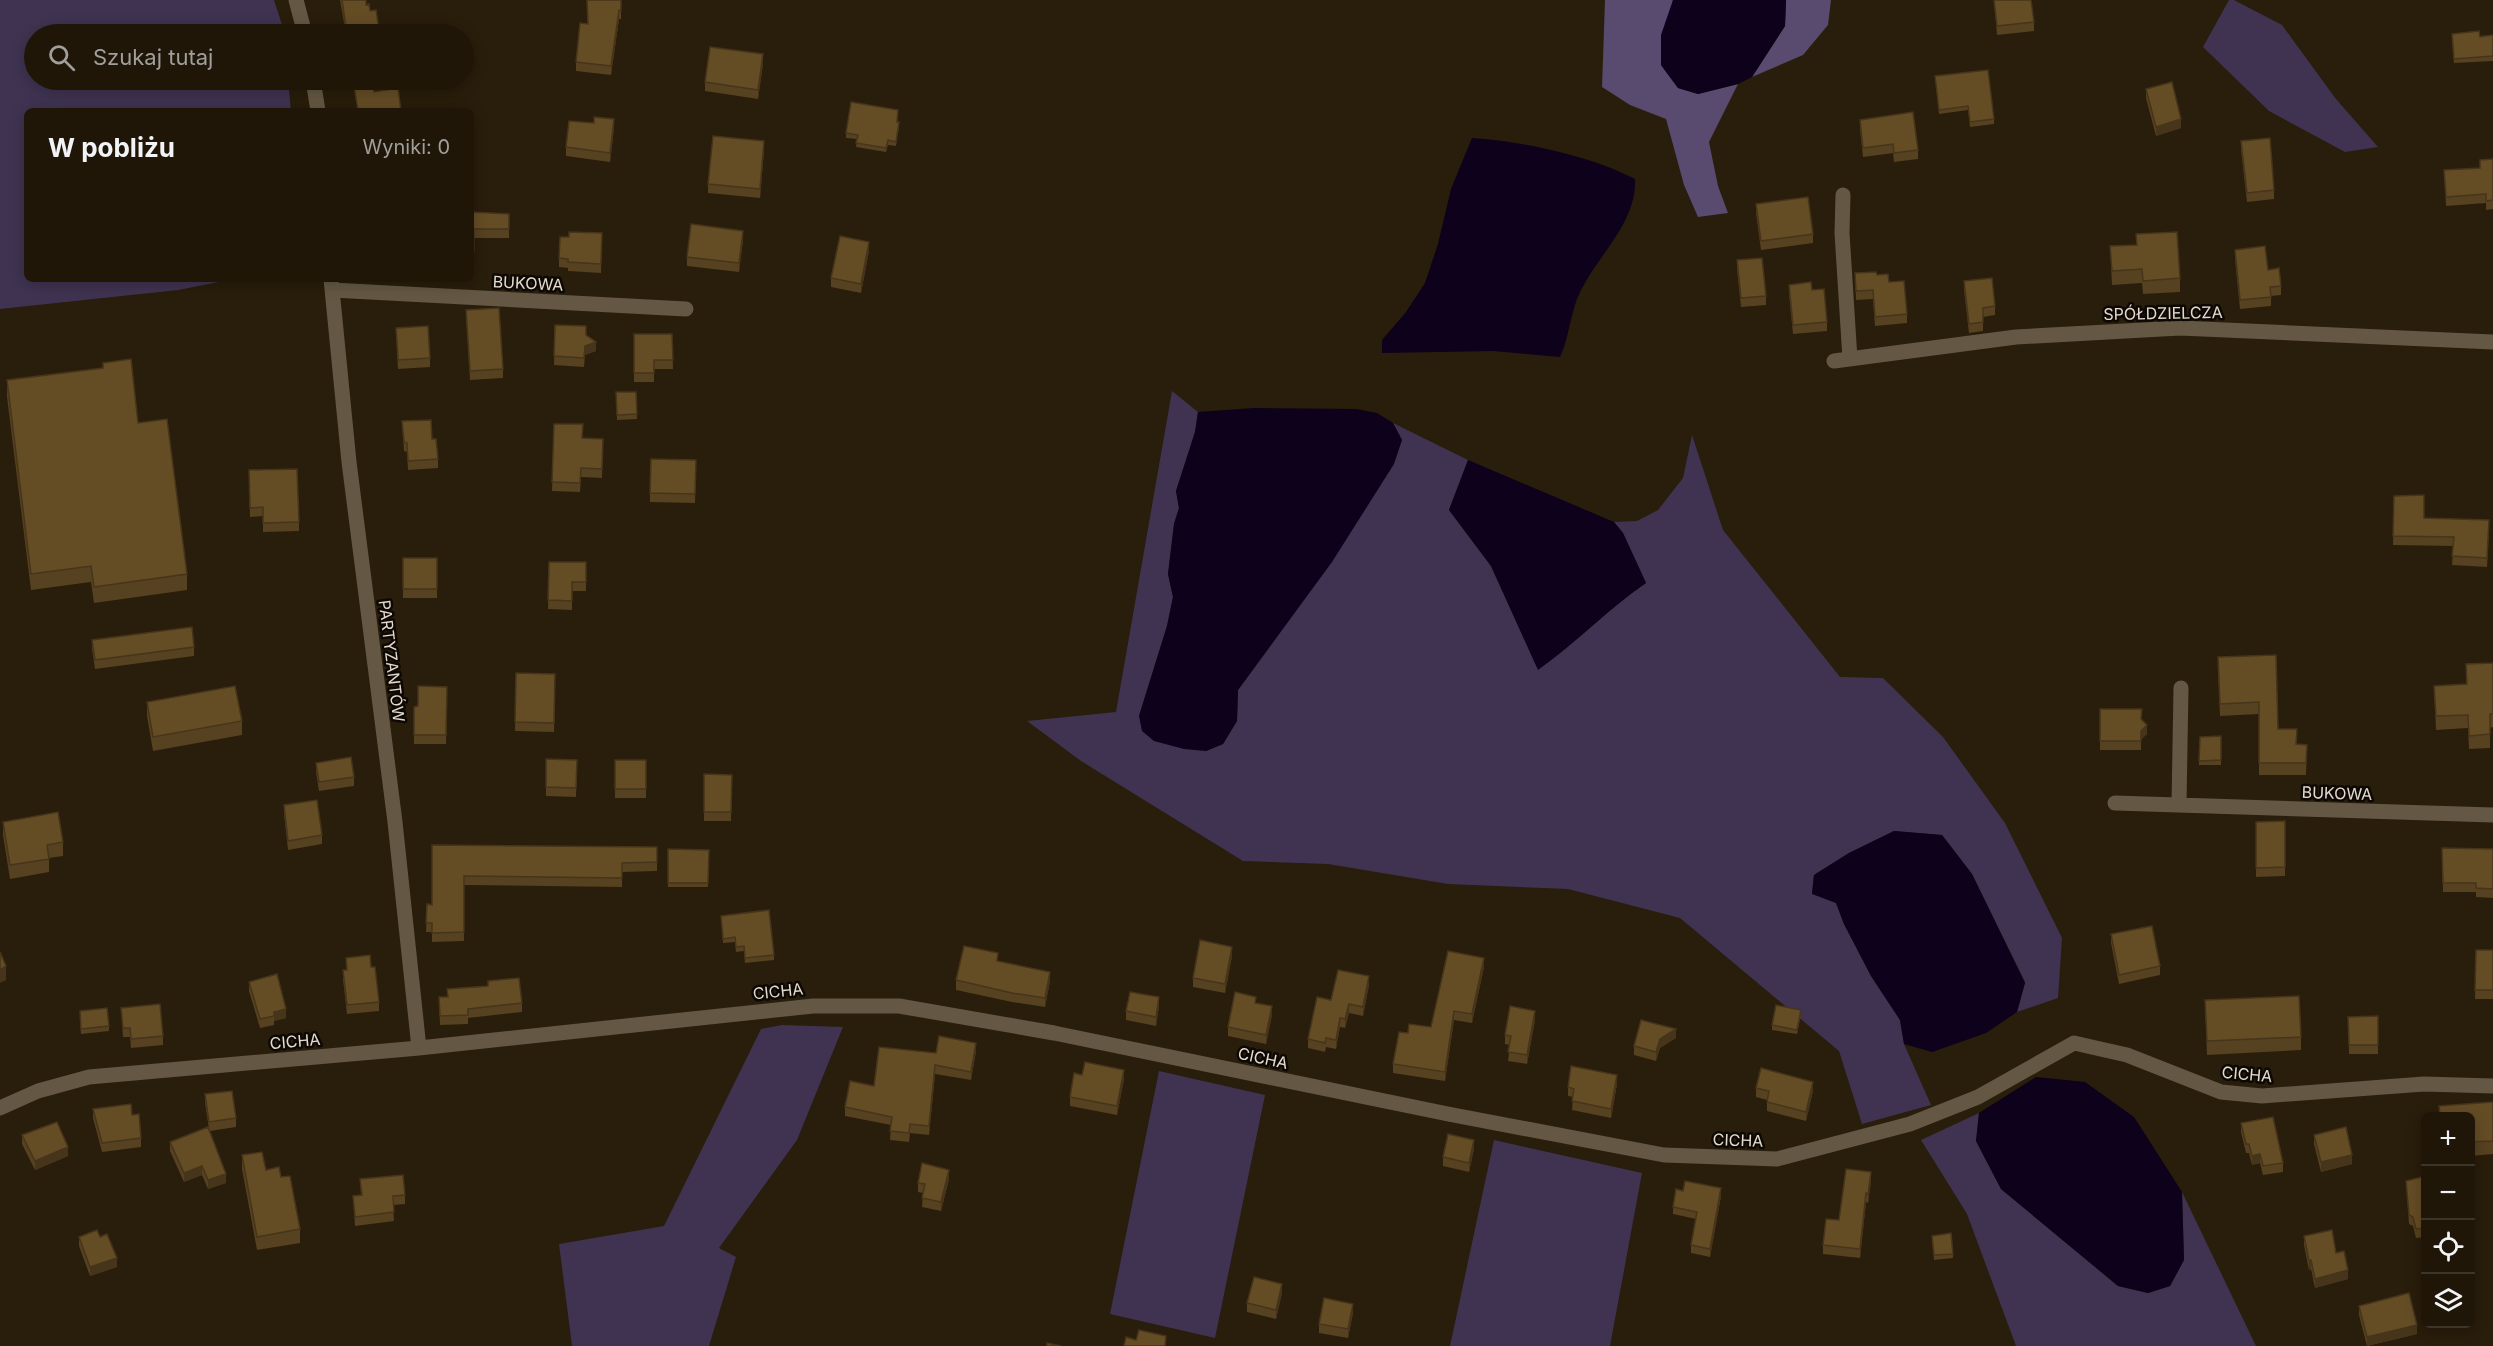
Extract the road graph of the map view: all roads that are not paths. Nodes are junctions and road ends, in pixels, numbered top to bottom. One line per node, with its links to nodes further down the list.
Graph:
1 (296, 0): 2 (street)
2 (302, 24)
3 (315, 90): 4 (street)
4 (318, 108)
5 (1843, 195): 8 (street, SPÓŁDZIELCZA)
6 (331, 284): 7 (street, BUKOWA); 13 (street, PARTYZANTÓW)
7 (686, 309)
8 (2493, 342)
9 (2181, 688): 11 (street)
10 (2115, 803): 11 (street, BUKOWA)
11 (2179, 805): 12 (street, BUKOWA)
12 (2493, 815)
13 (419, 1048): 14 (street, CICHA); 15 (street, CICHA)
14 (2493, 1086)
15 (0, 1108)

